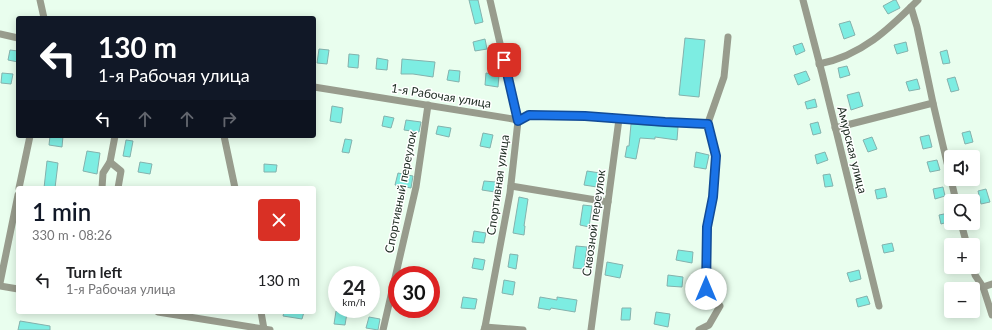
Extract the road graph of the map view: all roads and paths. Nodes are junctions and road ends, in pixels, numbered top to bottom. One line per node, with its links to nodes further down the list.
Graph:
1 (40, 0): 6 (street)
2 (490, 0): 15 (street, Спортивная улица)
3 (803, 0): 10 (street, Амурская улица)
4 (918, 0): 5 (street)
5 (911, 7): 10 (street); 12 (street)
6 (44, 16)
7 (0, 34): 9 (street)
8 (728, 37): 16 (street)
9 (16, 38)
10 (819, 64): 17 (street, Амурская улица)
11 (316, 86): 13 (street, 1-я Рабочая улица)
12 (932, 103): 17 (street); 27 (street)
13 (428, 105): 15 (street, 1-я Рабочая улица); 42 (street, Спортивный переулок)
14 (619, 119): 15 (street); 16 (street); 28 (street, Сквозной переулок)
15 (518, 121): 26 (street, Спортивная улица)
16 (708, 124): 45 (street)
17 (835, 128): 36 (street, Амурская улица)
18 (30, 138): 22 (street)
19 (115, 138): 21 (street)
20 (224, 138): 25 (street)
21 (110, 162): 23 (street); 24 (street)
22 (19, 186)
23 (102, 186)
24 (118, 186)
25 (235, 186)
26 (511, 186): 28 (street); 40 (street, Спортивная улица)
27 (954, 194)
28 (608, 202): 44 (street, Сквозной переулок)
29 (16, 205): 31 (street)
30 (975, 274): 34 (street)
31 (0, 283)
32 (992, 284): 34 (street)
33 (0, 286): 35 (street)
34 (983, 287): 39 (street)
35 (16, 289)
36 (879, 306)
37 (170, 314): 41 (street)
38 (262, 314): 41 (street)
39 (992, 315)
40 (485, 328): 43 (street)
41 (267, 330)
42 (383, 330)
43 (523, 330)
44 (591, 330)
45 (699, 330)

